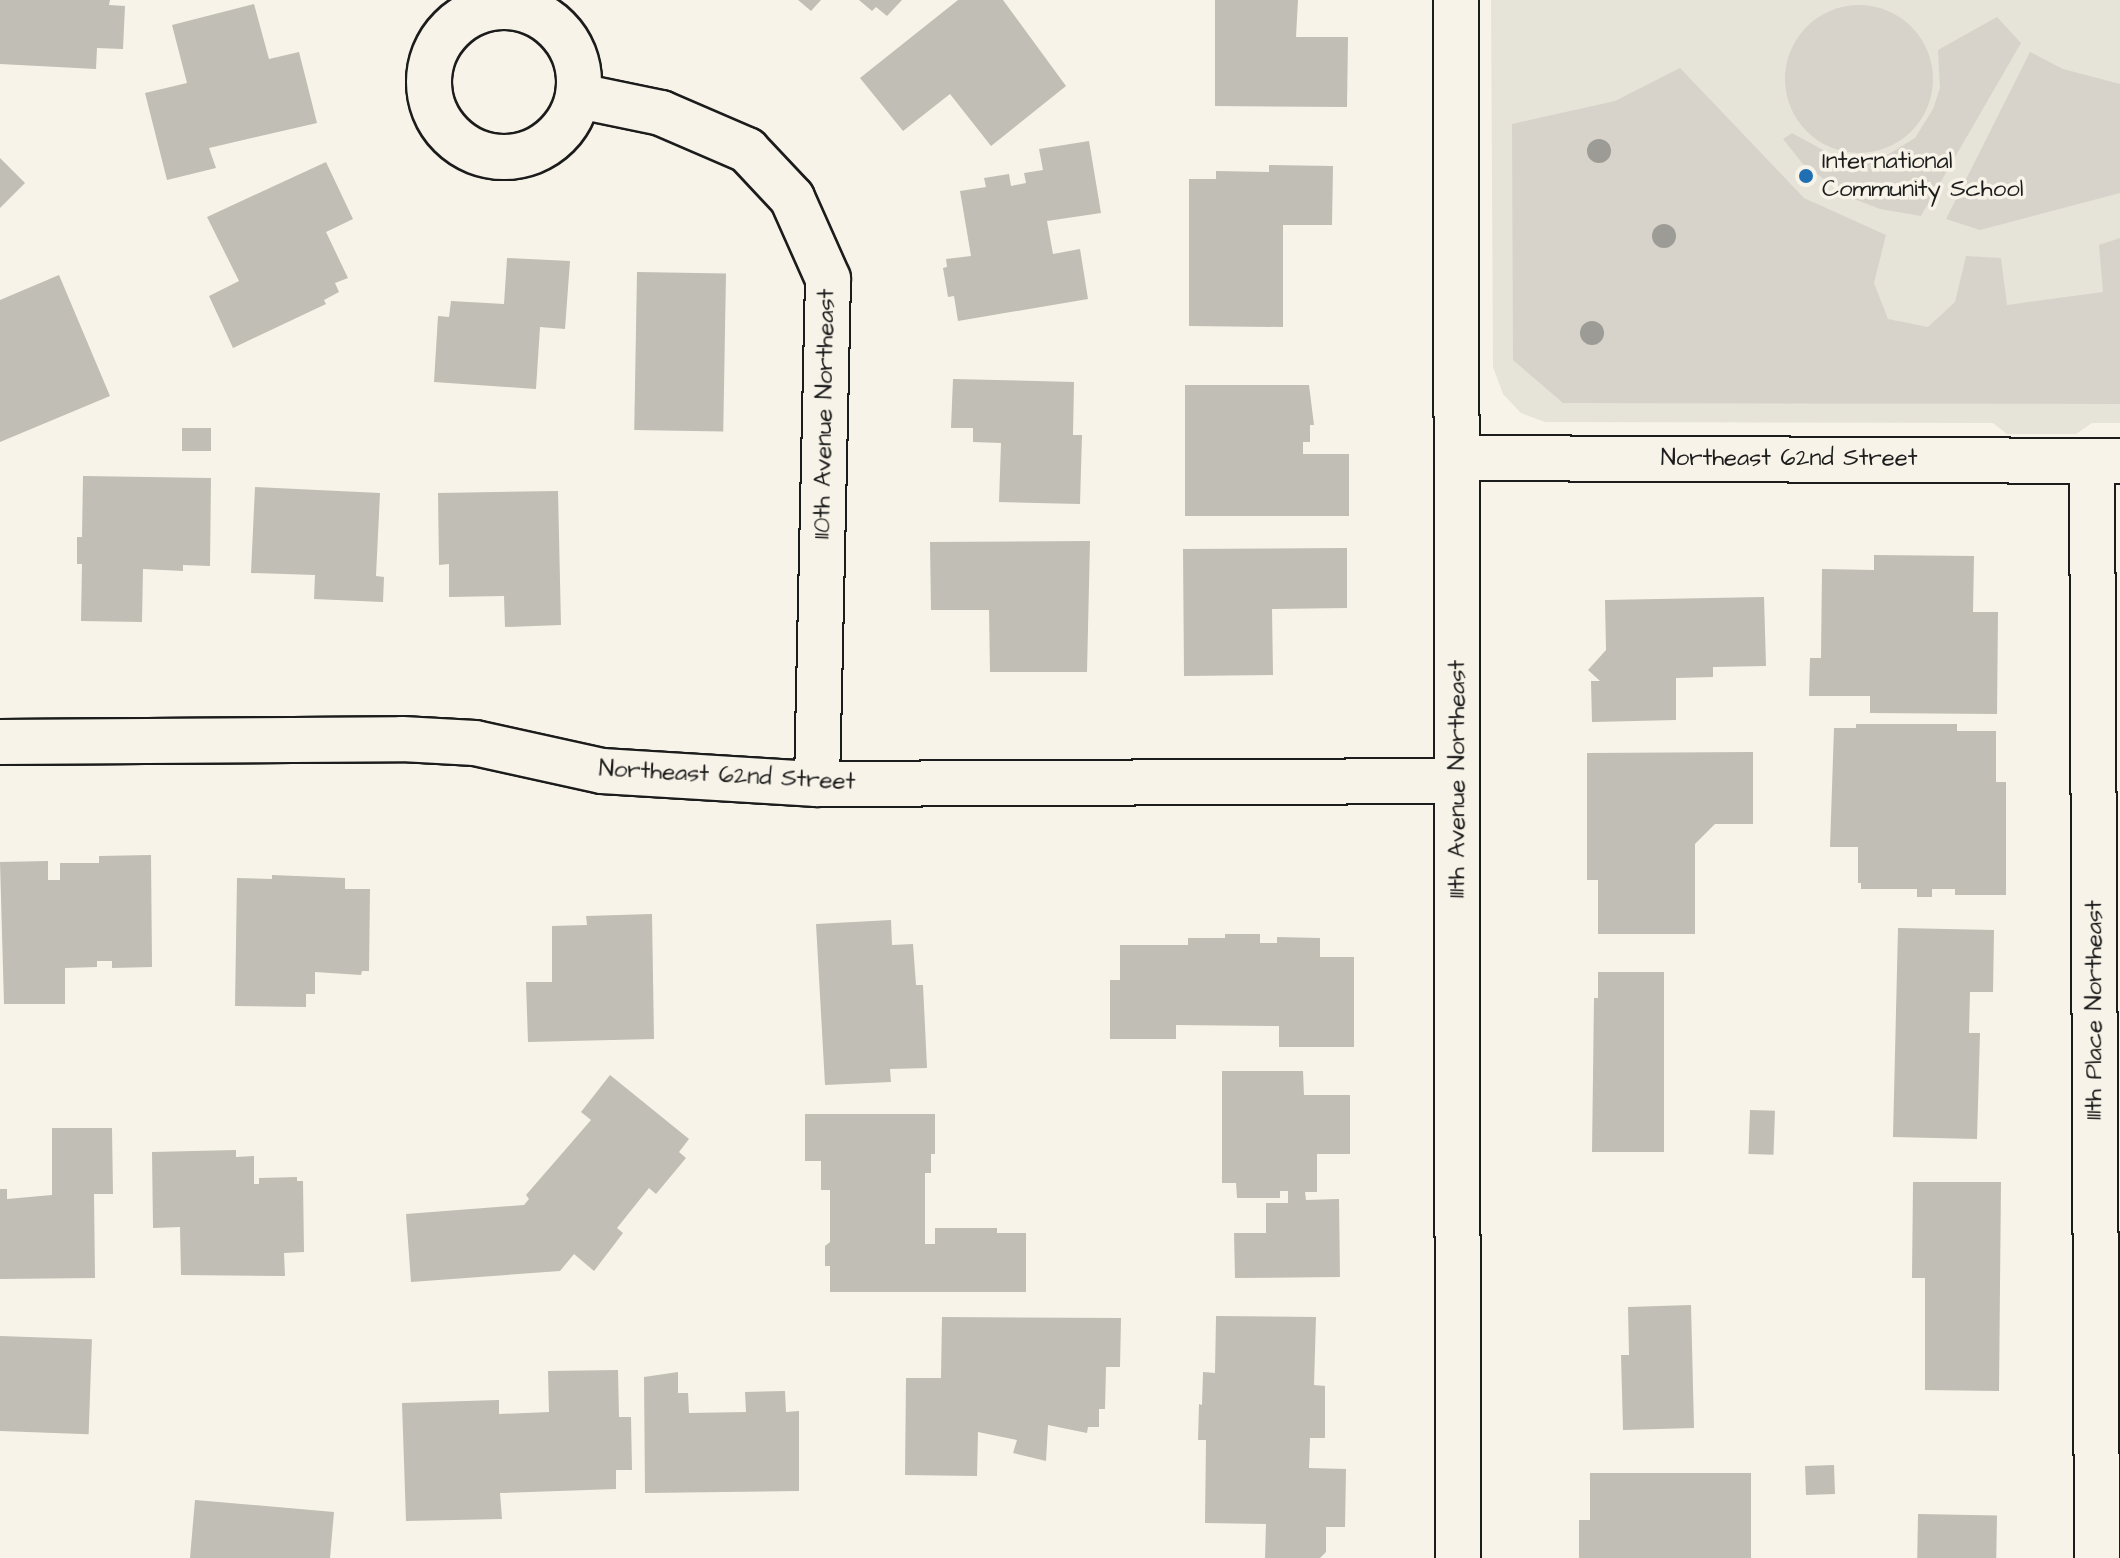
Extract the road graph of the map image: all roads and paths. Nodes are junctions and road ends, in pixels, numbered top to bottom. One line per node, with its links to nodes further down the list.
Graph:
1 (1456, 0): 3 (street, 111th Avenue Northeast)
2 (579, 96): 7 (street, 110th Avenue Northeast)
3 (1458, 458): 4 (street, Northeast 62nd Street); 6 (street, 111th Avenue Northeast)
4 (2106, 461): 9 (street, 111th Place Northeast)
5 (0, 742): 7 (street, Northeast 62nd Street)
6 (1457, 781): 7 (street, Northeast 62nd Street); 8 (street, 111th Avenue Northeast)
7 (817, 784)
8 (1458, 1558)
9 (2097, 1558)

